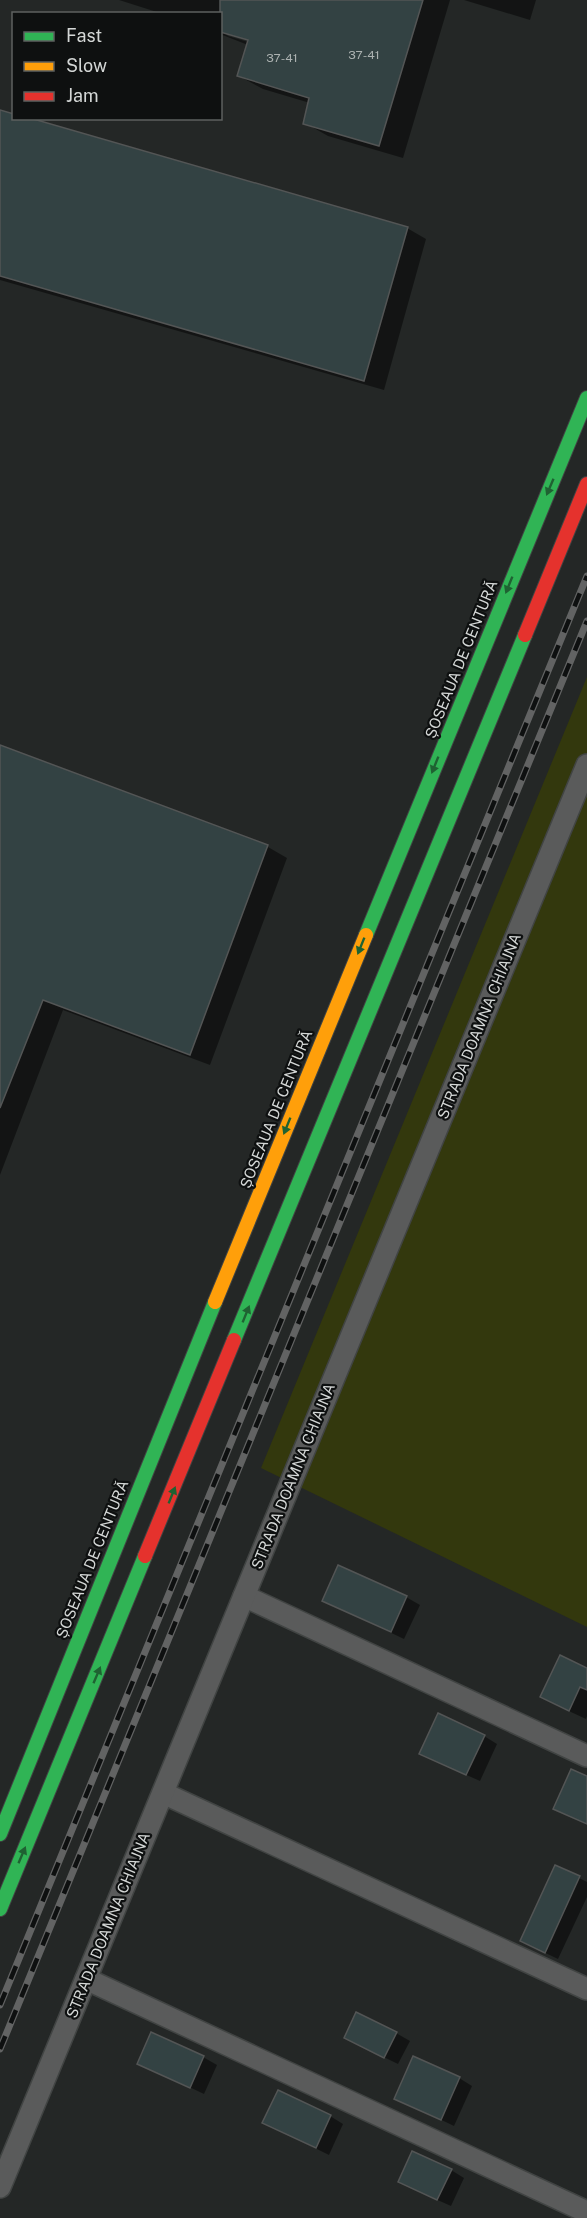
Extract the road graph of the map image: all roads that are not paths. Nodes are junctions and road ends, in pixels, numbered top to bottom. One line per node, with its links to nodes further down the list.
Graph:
1 (587, 398): 7 (main road, ȘOSEAUA DE CENTURĂ, one-way to 7)
2 (587, 484): 8 (main road, one-way to 2)
3 (587, 765): 4 (street, STRADA DOAMNA CHIAJNA)
4 (244, 1596): 5 (street); 6 (street, STRADA DOAMNA CHIAJNA)
5 (587, 1756)
6 (163, 1793): 9 (street, STRADA DOAMNA CHIAJNA); 10 (street)
7 (0, 1834)
8 (0, 1909)
9 (86, 1979): 11 (street, STRADA DOAMNA CHIAJNA); 12 (street)
10 (587, 1989)
11 (0, 2187)
12 (587, 2212)

